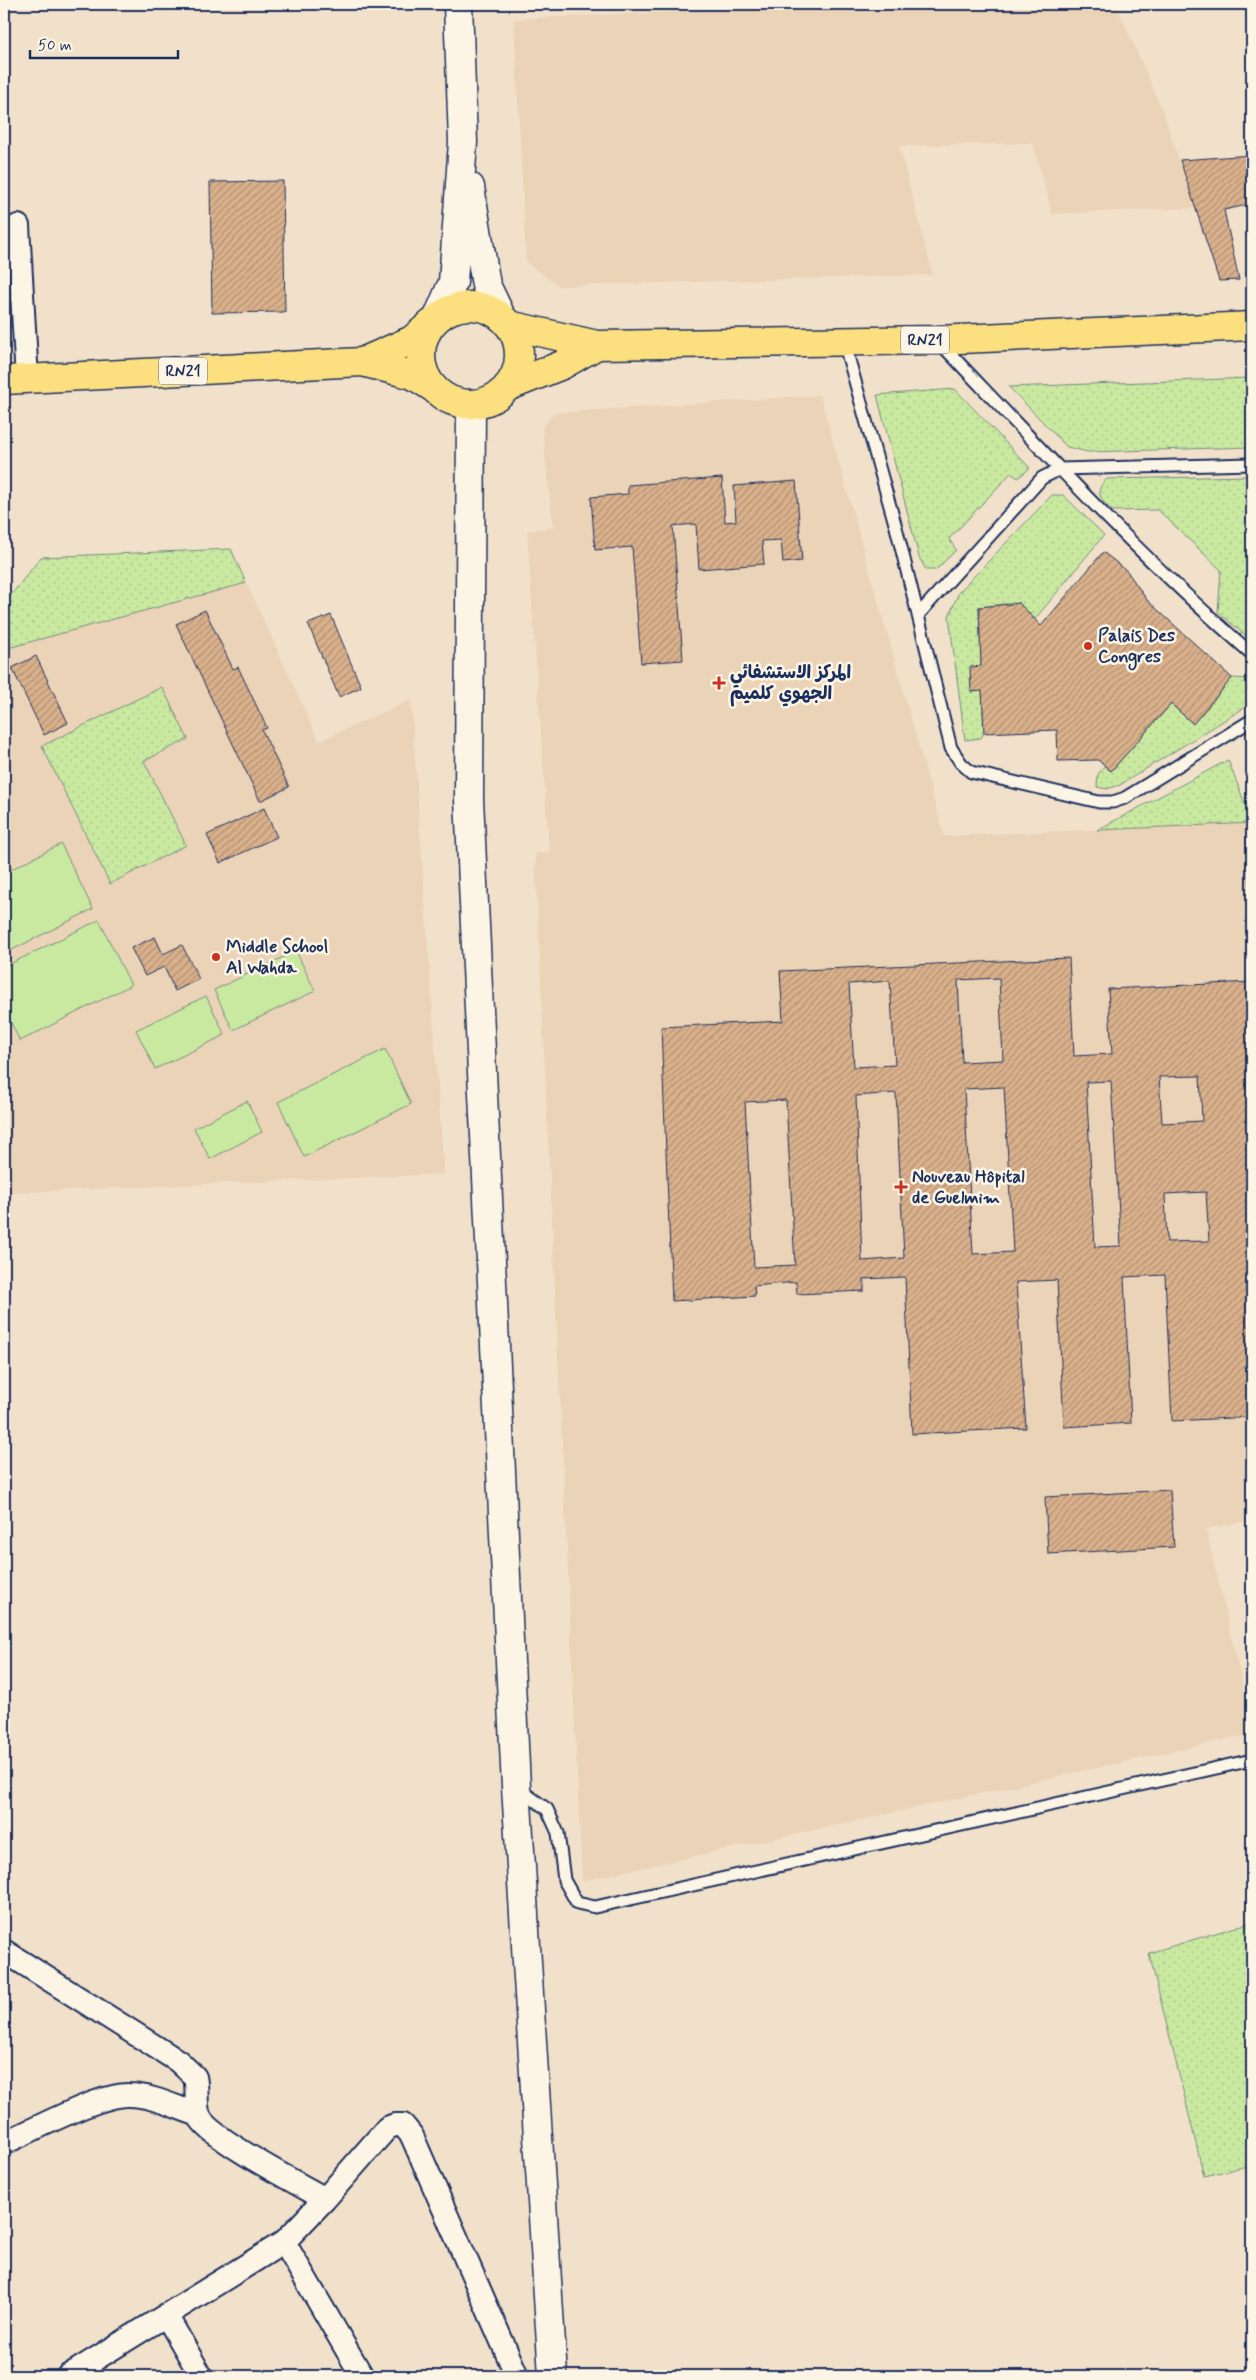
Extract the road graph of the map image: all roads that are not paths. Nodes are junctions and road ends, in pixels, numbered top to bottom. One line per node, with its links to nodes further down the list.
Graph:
1 (458, 4): 2 (street)
2 (463, 142): 4 (street); 5 (street)
3 (18, 226): 11 (street)
4 (435, 320): 5 (main road, RN21); 10 (main road, RN21); 13 (main road)
5 (505, 320): 9 (main road, RN21); 12 (main road)
6 (1252, 326): 7 (main road, RN21)
7 (937, 340): 8 (main road, RN21); 16 (lane)
8 (844, 342): 9 (main road, RN21); 17 (lane)
9 (597, 345): 12 (main road, RN21)
10 (362, 362): 11 (main road, RN21); 13 (main road, RN21)
11 (15, 380)
12 (507, 387): 14 (main road, RN21)
13 (435, 389): 14 (main road, RN21)
14 (471, 404): 21 (street)
15 (1252, 464): 16 (lane)
16 (1060, 469): 17 (lane); 18 (lane)
17 (918, 615): 19 (lane)
18 (1252, 654)
19 (1252, 720)
20 (1252, 1760): 21 (lane)
21 (516, 1787): 32 (street)
22 (4, 1951): 23 (street)
23 (199, 2116): 24 (street); 25 (street)
24 (4, 2144)
25 (325, 2199): 26 (street); 31 (street)
26 (284, 2242): 27 (street); 30 (street)
27 (166, 2315): 28 (street); 29 (street)
28 (68, 2376)
29 (201, 2376)
30 (362, 2376)
31 (517, 2376)
32 (553, 2376)

